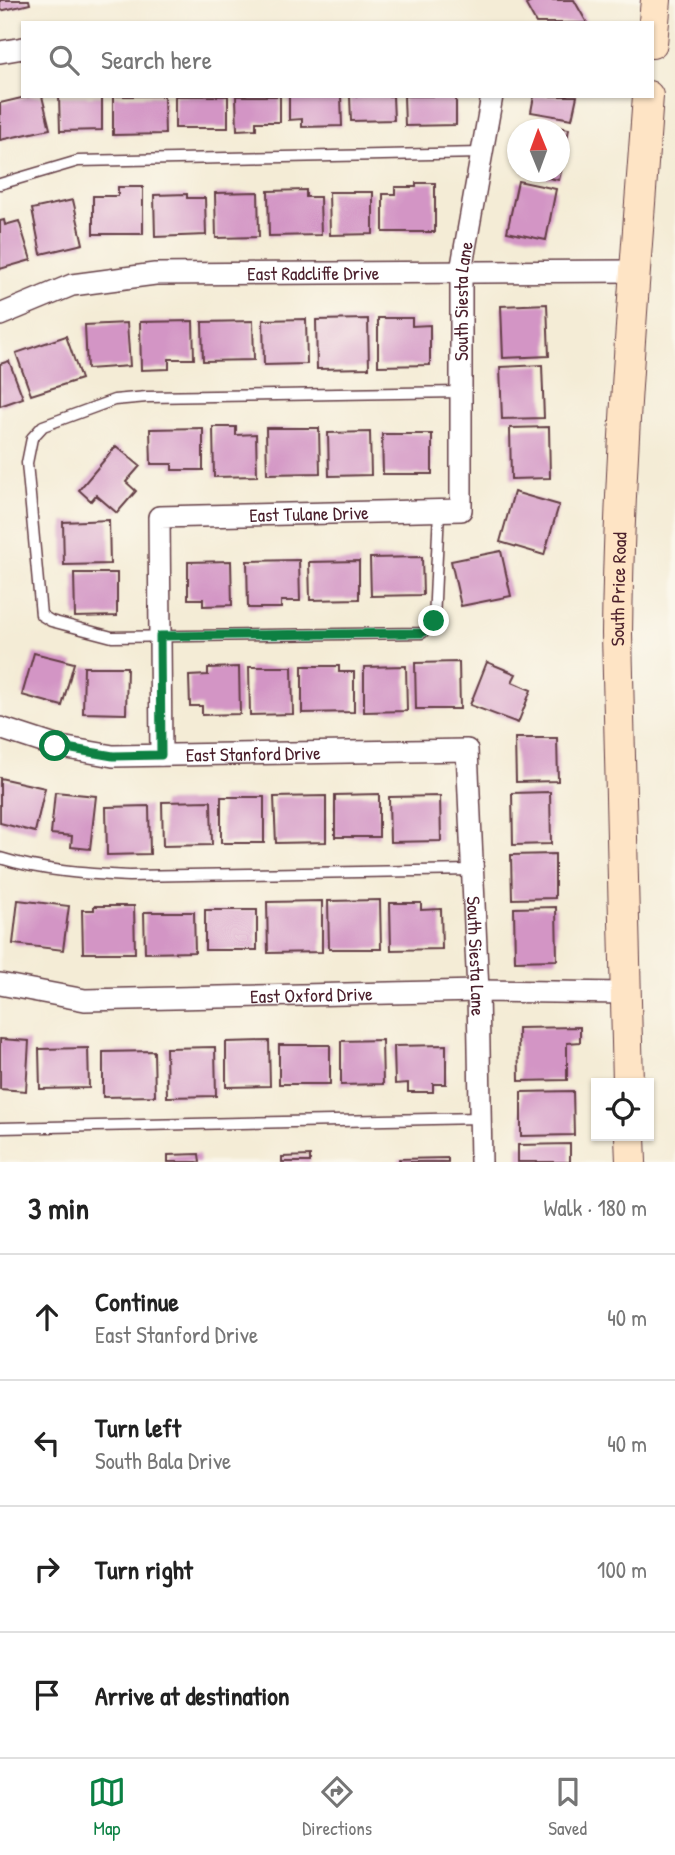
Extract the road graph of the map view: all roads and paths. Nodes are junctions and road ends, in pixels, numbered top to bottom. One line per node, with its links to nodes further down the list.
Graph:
1 (656, 0): 2 (main road)
2 (654, 22)
3 (21, 48): 4 (street)
4 (0, 52)
5 (492, 98): 7 (street, South Siesta Lane)
6 (648, 98): 10 (main road, South Price Road)
7 (482, 153): 8 (lane); 9 (street, South Siesta Lane)
8 (0, 184)
9 (461, 271): 10 (street, East Radcliffe Drive); 11 (street, East Radcliffe Drive); 12 (street, South Siesta Lane)
10 (635, 271): 22 (main road, South Price Road)
11 (0, 314)
12 (461, 392): 13 (street, South Siesta Lane); 14 (lane)
13 (450, 510): 14 (lane); 14 (street, East Tulane Drive)
14 (160, 636): 17 (street)
15 (0, 728): 17 (street, East Stanford Drive)
16 (467, 750): 17 (street, East Stanford Drive); 19 (street, South Siesta Lane)
17 (161, 755)
18 (0, 858): 19 (lane)
19 (473, 870): 21 (street, South Siesta Lane)
20 (0, 984): 21 (street, East Oxford Drive)
21 (478, 991): 22 (street, East Oxford Drive); 24 (street, South Siesta Lane)
22 (625, 993): 23 (main road, South Price Road)
23 (628, 1078)
24 (480, 1118): 25 (lane); 27 (street, South Siesta Lane)
25 (0, 1128)
26 (630, 1141): 28 (main road)
27 (481, 1162)
28 (631, 1162)

